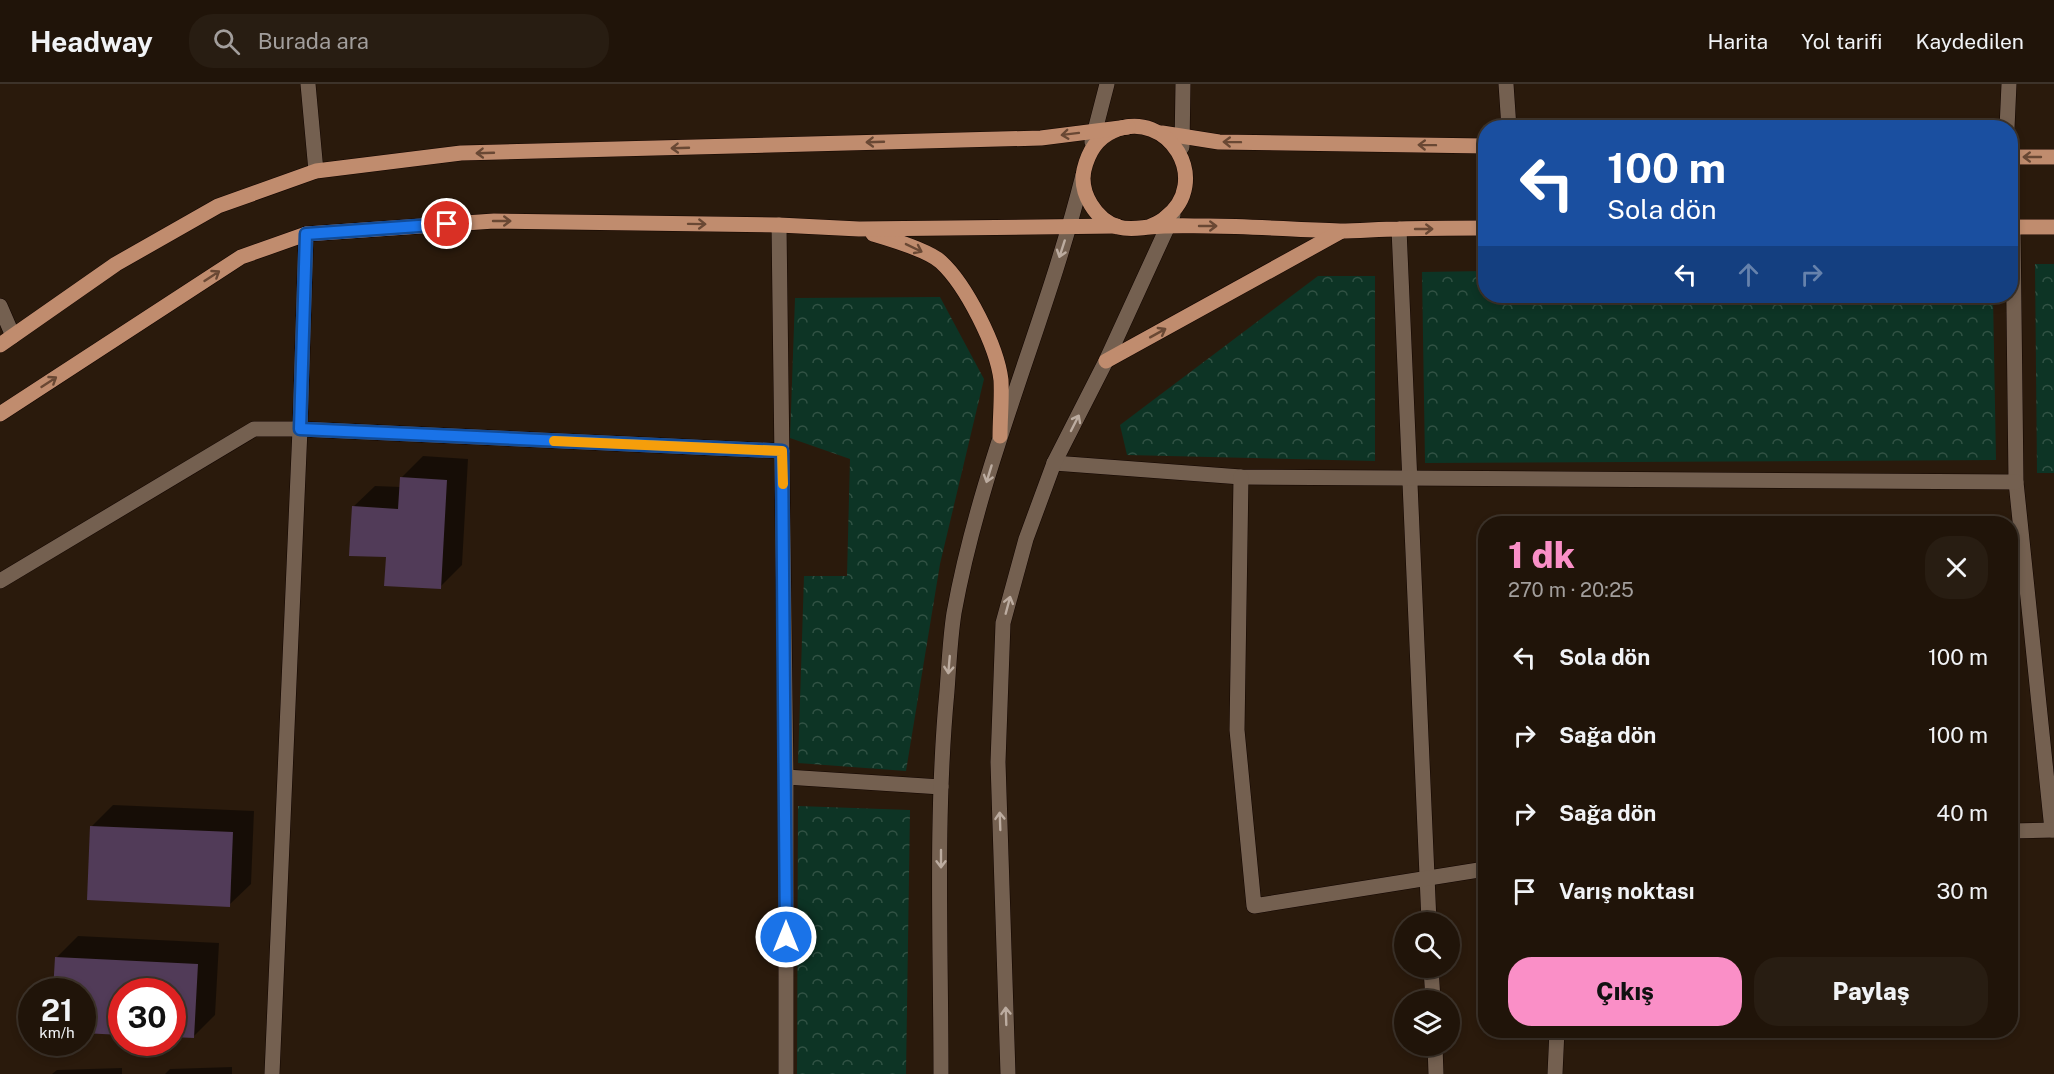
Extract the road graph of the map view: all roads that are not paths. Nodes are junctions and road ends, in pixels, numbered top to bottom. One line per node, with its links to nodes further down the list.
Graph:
1 (308, 84): 17 (street)
2 (1107, 84): 9 (street)
3 (1183, 84): 11 (street)
4 (1506, 84): 6 (street)
5 (2009, 84): 7 (street)
6 (1508, 120)
7 (2007, 120)
8 (1128, 127): 9 (main road); 10 (main road); 13 (main road)
9 (1095, 131): 13 (street); 17 (main road, one-way to 17)
10 (1160, 133): 11 (main road); 16 (main road)
11 (1182, 136): 12 (main road, one-way to 11); 16 (street)
12 (1478, 146)
13 (1088, 156): 18 (main road)
14 (2018, 157): 15 (main road, one-way to 14)
15 (2054, 157)
16 (1182, 159): 19 (main road)
17 (316, 171): 34 (main road)
18 (1083, 172): 21 (street); 22 (main road)
19 (1177, 207): 24 (main road); 25 (street)
20 (779, 225): 29 (main road); 31 (main road, one-way to 20); 40 (street)
21 (1070, 226): 22 (main road); 29 (main road); 39 (street, one-way to 39)
22 (1116, 226): 24 (main road)
23 (2054, 226): 26 (main road)
24 (1149, 227): 25 (main road)
25 (1167, 227): 30 (main road, one-way to 30); 36 (street)
26 (2018, 227)
27 (1478, 228): 28 (main road, one-way to 27)
28 (1399, 229): 30 (main road); 43 (street)
29 (859, 230): 39 (main road, one-way to 39)
30 (1342, 231): 36 (main road, one-way to 30)
31 (306, 234): 37 (main road, one-way to 31); 38 (street)
32 (2012, 303): 44 (street)
33 (0, 306): 34 (street)
34 (13, 336): 35 (main road)
35 (0, 345)
36 (1106, 361): 41 (street, one-way to 36)
37 (0, 414)
38 (300, 429): 40 (street); 45 (street); 55 (street)
39 (1000, 436): 47 (street, one-way to 47)
40 (782, 451): 46 (street)
41 (1054, 463): 42 (street); 58 (street, one-way to 41)
42 (1241, 477): 43 (street); 51 (street)
43 (1410, 479): 44 (street); 51 (street)
44 (2016, 482): 48 (street)
45 (0, 581)
46 (786, 777): 47 (street); 56 (street)
47 (941, 787): 57 (street, one-way to 57)
48 (2053, 830): 49 (street)
49 (2018, 831)
50 (1478, 870): 51 (street)
51 (1427, 878): 52 (street)
52 (1429, 912)
53 (1557, 1038): 60 (street)
54 (1435, 1056): 59 (street)
55 (272, 1074)
56 (786, 1074)
57 (941, 1074)
58 (1008, 1074)
59 (1436, 1074)
60 (1555, 1074)

